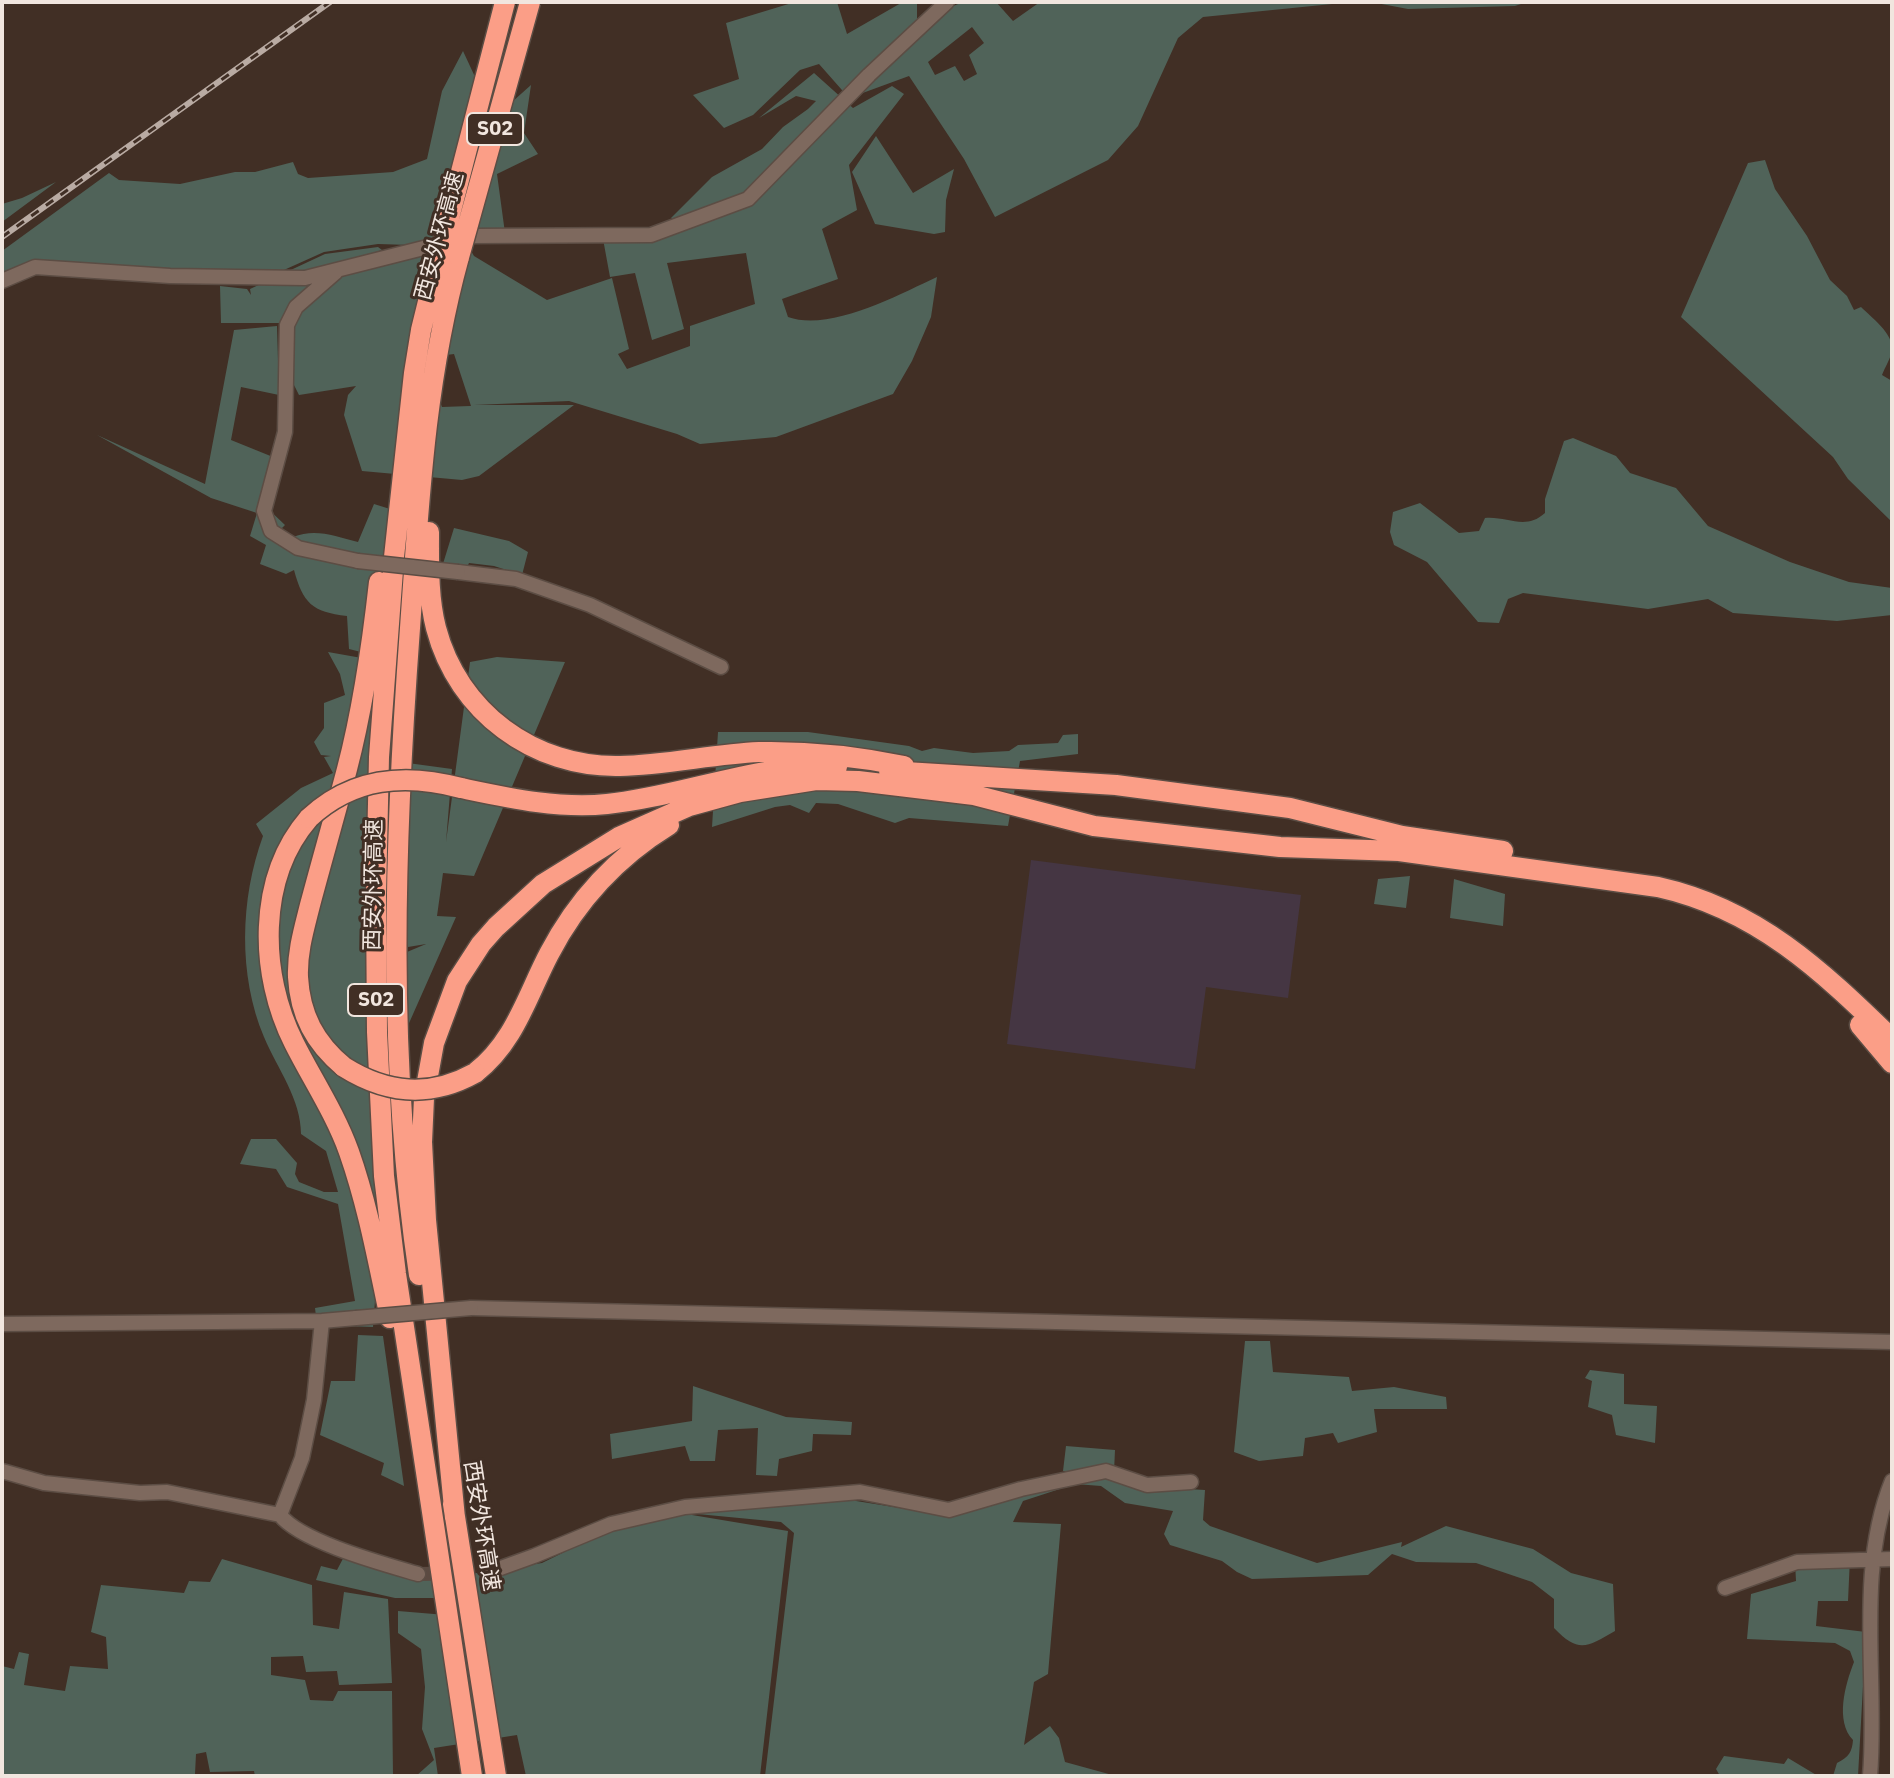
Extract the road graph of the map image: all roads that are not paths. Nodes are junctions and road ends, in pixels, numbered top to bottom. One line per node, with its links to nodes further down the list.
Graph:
1 (505, 2): 4 (highway, 西安外环高速 / S02, bridge)
2 (530, 2): 4 (highway, 西安外环高速 / S02, bridge)
3 (947, 2): 5 (street)
4 (450, 255): 7 (highway, 西安外环高速 / S02); 8 (highway, 西安外环高速 / S02)
5 (340, 269): 6 (street); 9 (street, bridge)
6 (2, 281)
7 (443, 320): 10 (highway); 24 (highway, 西安外环高速 / S02)
8 (421, 330): 11 (highway, bridge); 21 (highway, 西安外环高速 / S02)
9 (721, 667)
10 (955, 777): 13 (highway); 21 (highway, bridge)
11 (740, 792): 12 (highway); 24 (highway)
12 (1787, 946): 14 (highway); 15 (highway)
13 (1892, 1024)
14 (1892, 1039)
15 (1892, 1063)
16 (322, 1321): 17 (street); 18 (street, bridge); 23 (street)
17 (2, 1324)
18 (1892, 1342)
19 (2, 1471): 23 (street)
20 (1892, 1481): 25 (street)
21 (428, 1482): 31 (highway, 西安外环高速 / S02)
22 (1191, 1482): 27 (street)
23 (280, 1515): 28 (street)
24 (455, 1518): 32 (highway, 西安外环高速 / S02)
25 (1873, 1558): 26 (street); 29 (street); 30 (street)
26 (1892, 1559)
27 (487, 1573)
28 (418, 1574)
29 (1725, 1588)
30 (1870, 1773)
31 (472, 1776)
32 (496, 1776)

